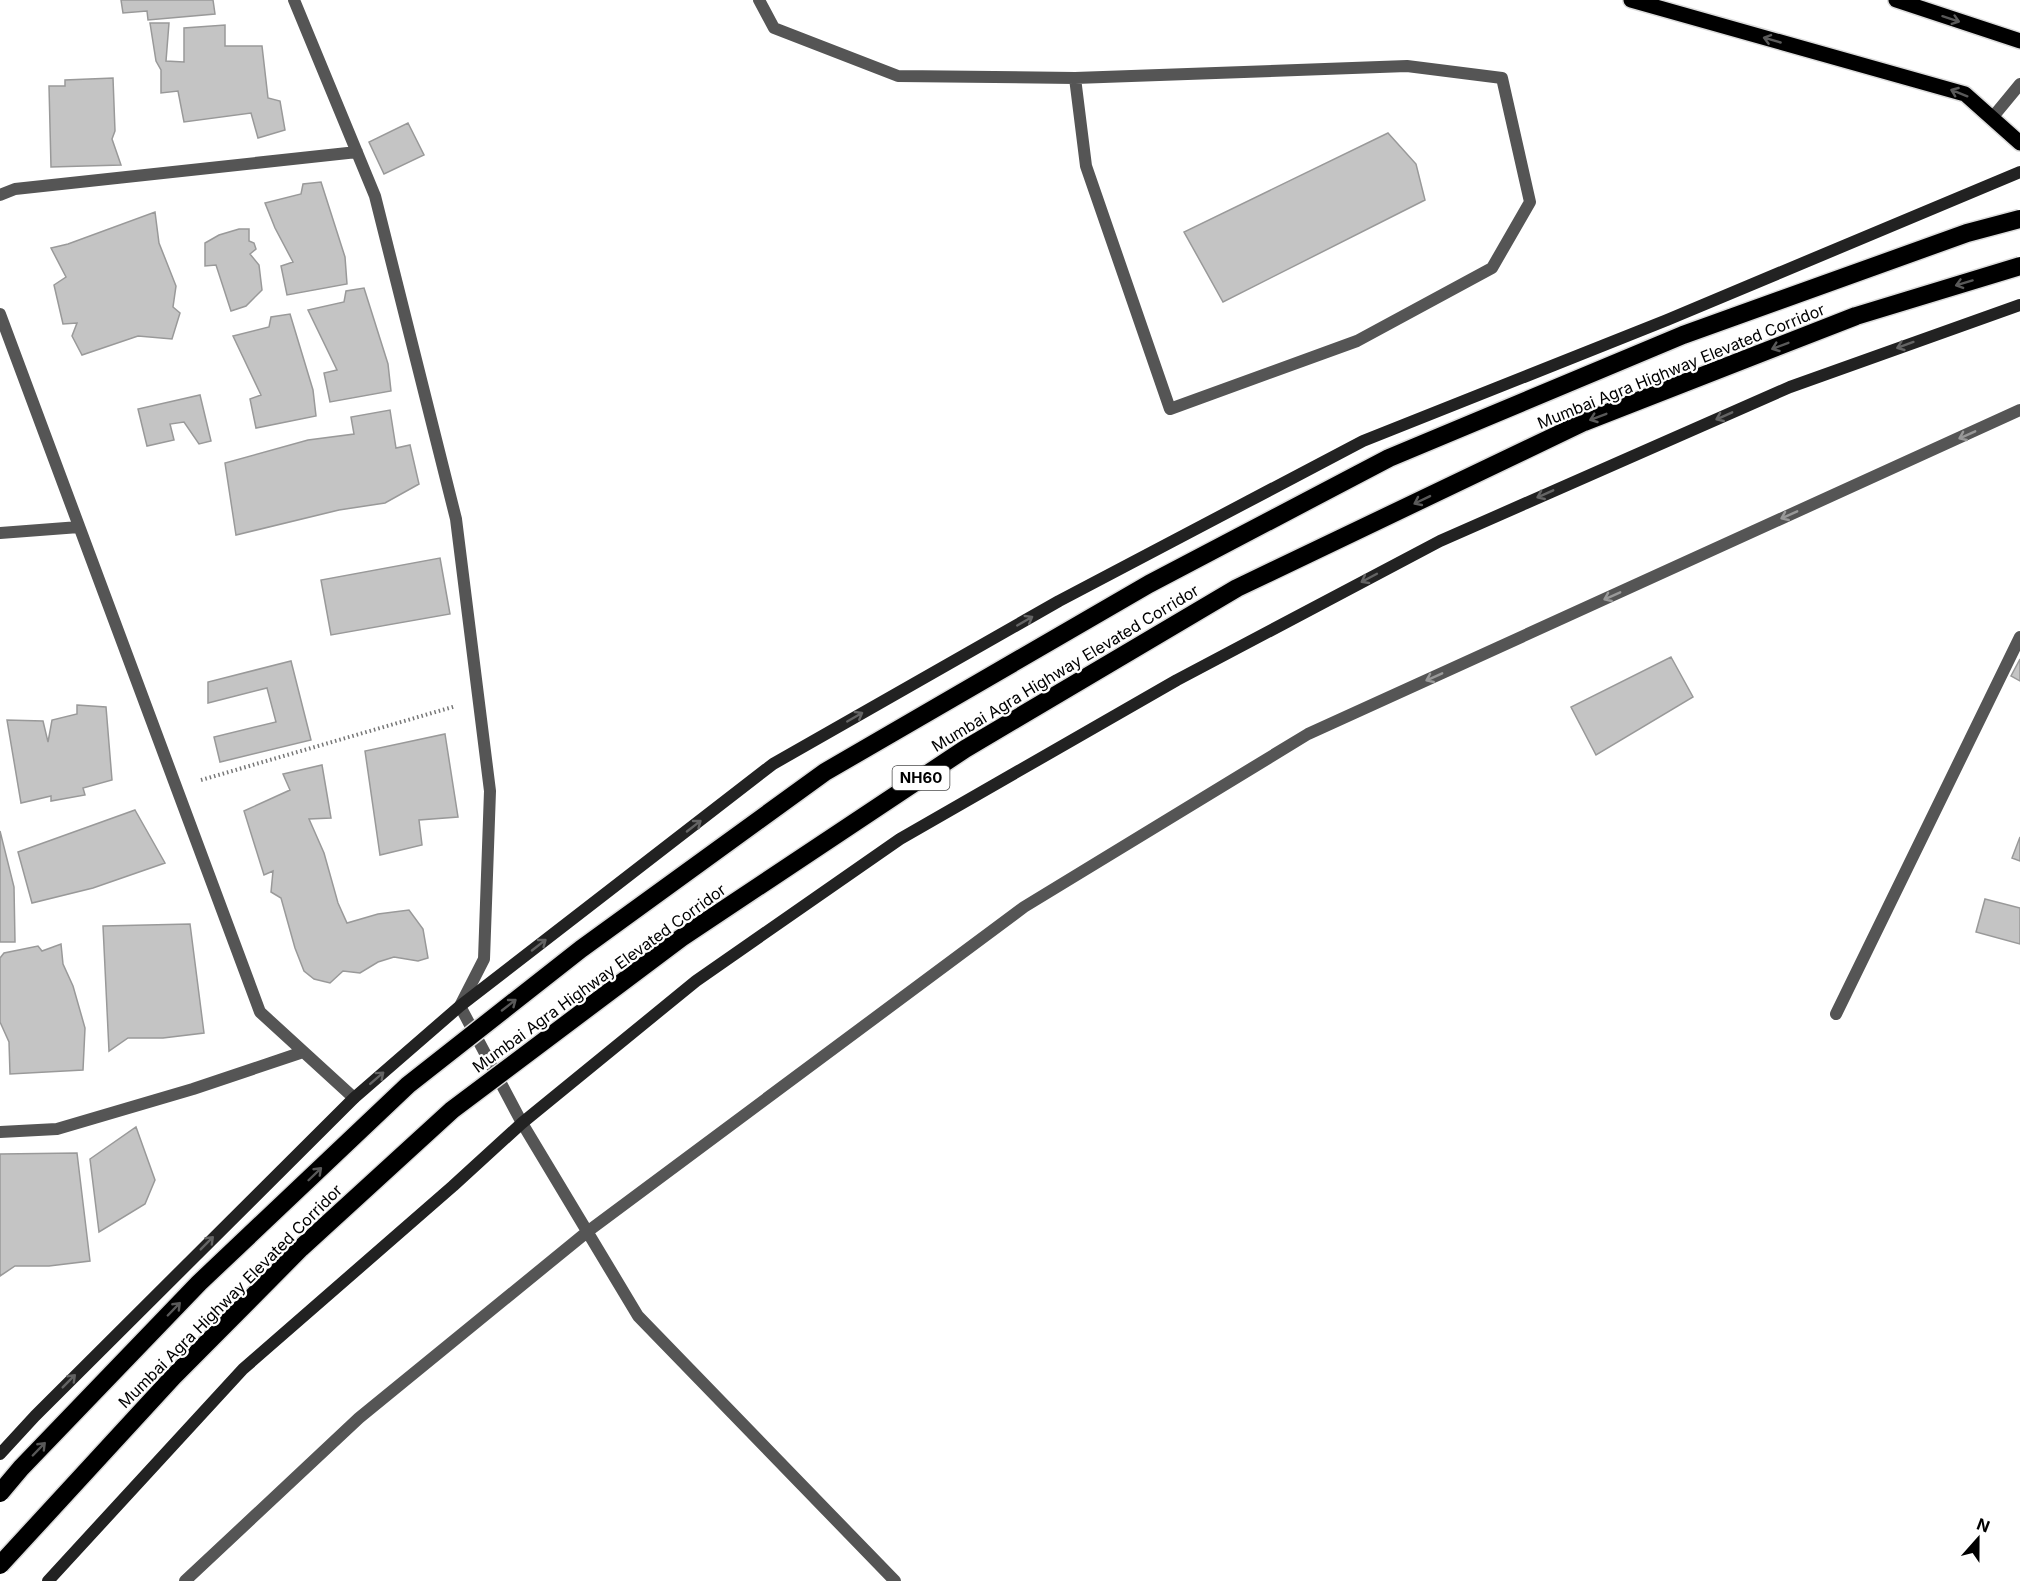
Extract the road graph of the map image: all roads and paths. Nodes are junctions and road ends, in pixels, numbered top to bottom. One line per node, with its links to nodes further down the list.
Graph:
1 (294, 0): 10 (street)
2 (759, 0): 6 (street)
3 (1630, 0): 8 (main road, one-way to 3)
4 (1896, 0): 5 (main road, one-way to 5)
5 (2020, 41)
6 (1075, 78): 6 (street)
7 (2020, 84): 8 (street)
8 (1992, 118): 9 (main road)
9 (2020, 143)
10 (357, 152): 12 (street); 21 (street)
11 (2020, 172): 23 (street, one-way to 11)
12 (0, 195)
13 (2020, 219): 31 (highway, Mumbai Agra Highway Elevated Corridor, one-way to 13, bridge)
14 (2020, 266): 32 (highway, Mumbai Agra Highway Elevated Corridor / NH60, one-way to 32, bridge)
15 (2020, 305): 27 (street, one-way to 27)
16 (0, 314): 18 (street)
17 (2020, 410): 29 (street, one-way to 29)
18 (80, 527): 19 (street); 22 (street)
19 (0, 533)
20 (2020, 637): 24 (street)
21 (478, 699): 22 (path); 23 (street)
22 (177, 787): 25 (street)
23 (460, 1006): 26 (street, one-way to 23); 27 (street)
24 (1836, 1014)
25 (303, 1052): 26 (street); 28 (street)
26 (354, 1098): 30 (street, one-way to 26)
27 (522, 1123): 29 (street); 33 (street)
28 (0, 1132)
29 (587, 1232): 34 (street); 35 (street)
30 (0, 1454)
31 (0, 1493)
32 (0, 1565)
33 (48, 1581)
34 (185, 1581)
35 (895, 1581)

